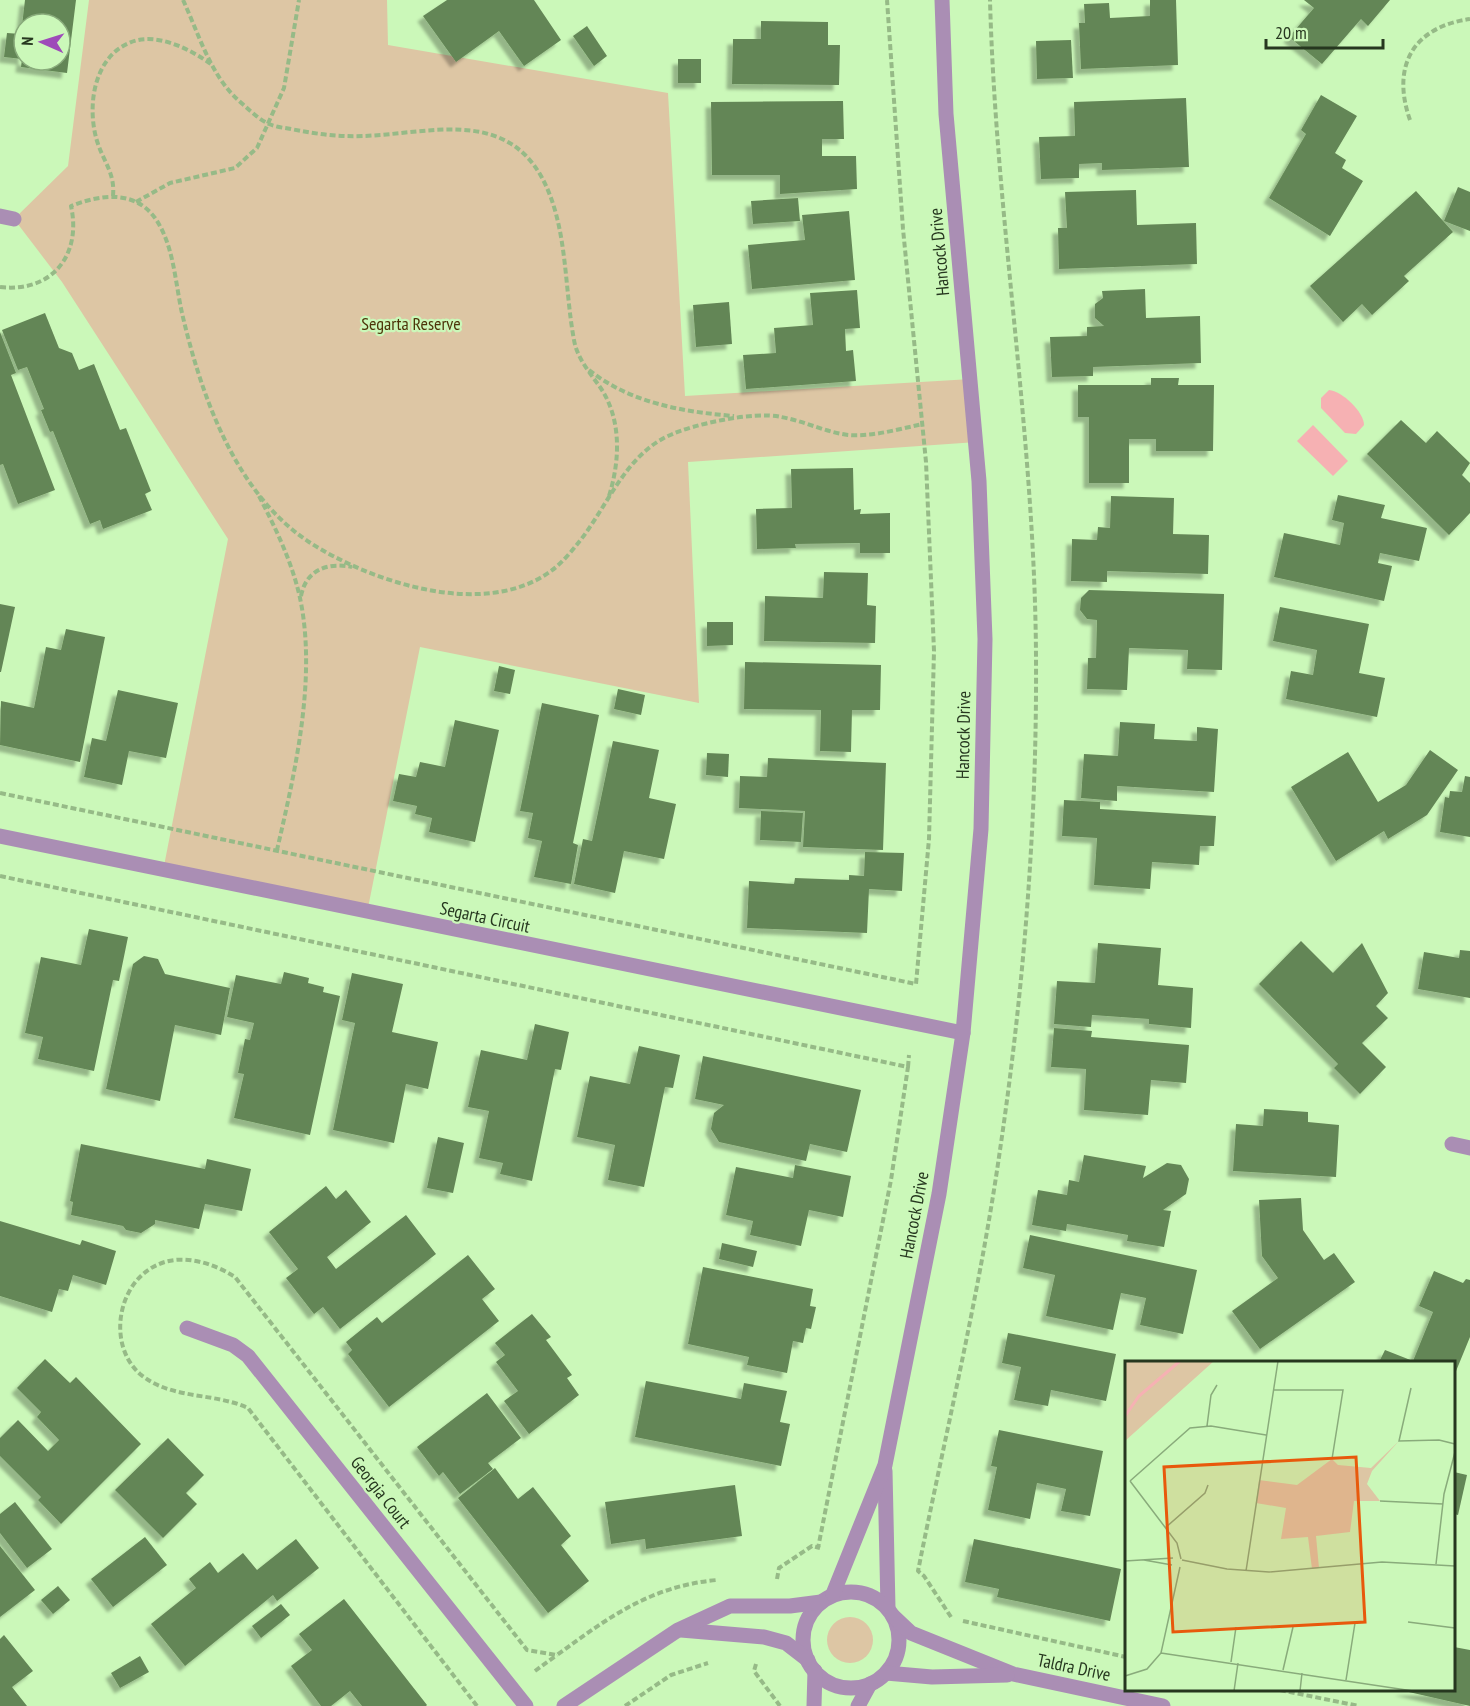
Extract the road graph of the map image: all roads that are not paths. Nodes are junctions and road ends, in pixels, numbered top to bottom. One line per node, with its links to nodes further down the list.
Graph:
1 (942, 0): 3 (street, Hancock Drive)
2 (0, 836): 3 (street, Segarta Circuit)
3 (963, 1033): 7 (street, Hancock Drive)
4 (1452, 1144): 5 (street)
5 (1470, 1148)
6 (187, 1328): 15 (street, Georgia Court)
7 (885, 1465): 8 (street, Hancock Drive); 9 (street, Hancock Drive)
8 (827, 1598): 9 (street); 10 (street); 11 (street)
9 (890, 1611): 12 (street); 13 (street, Taldra Drive)
10 (678, 1630): 11 (street); 16 (street)
11 (812, 1665): 14 (street); 17 (street)
12 (886, 1673): 13 (street, Taldra Drive); 14 (street)
13 (1013, 1674): 19 (street, Taldra Drive)
14 (870, 1684): 18 (street)
15 (526, 1706)
16 (564, 1706)
17 (814, 1706)
18 (858, 1706)
19 (1163, 1706)

